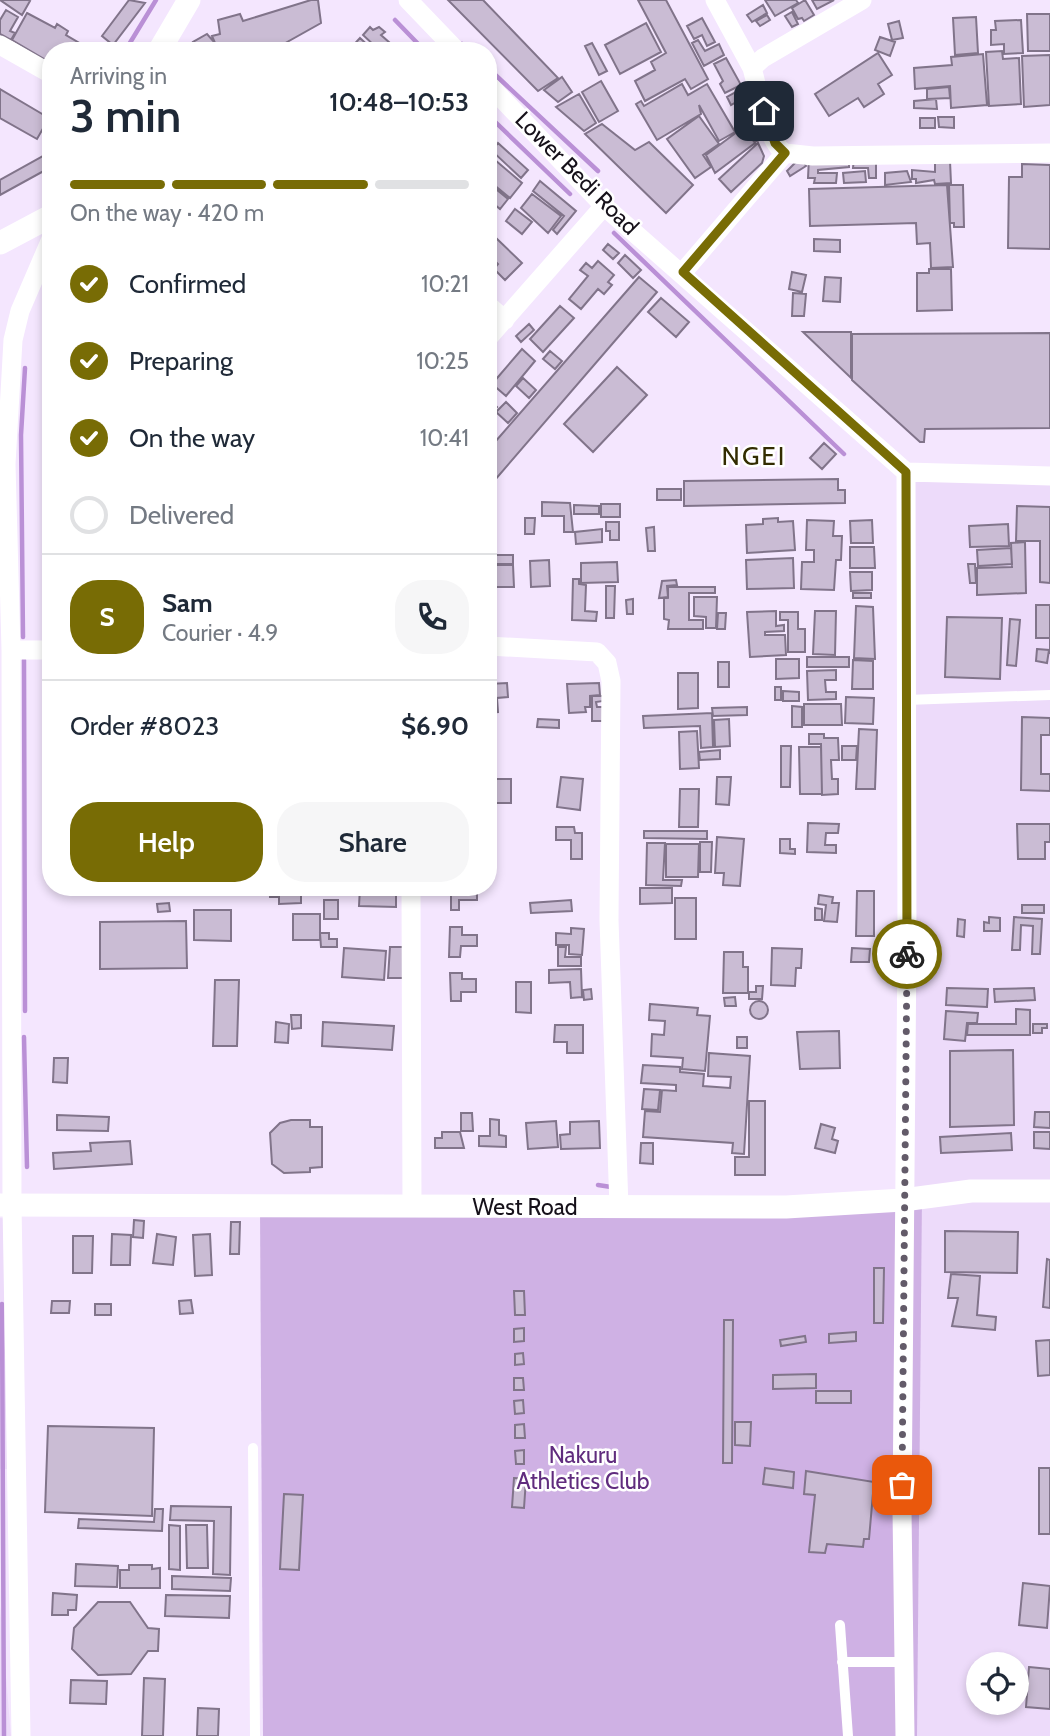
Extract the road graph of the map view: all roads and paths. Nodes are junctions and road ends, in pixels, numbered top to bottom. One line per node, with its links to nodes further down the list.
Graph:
1 (189, 0): 5 (street)
2 (408, 0): 6 (street)
3 (715, 0): 8 (street)
4 (862, 0): 8 (street)
5 (164, 42)
6 (448, 42)
7 (0, 45): 9 (street)
8 (752, 68): 11 (street)
9 (42, 69)
10 (497, 93): 13 (street, Lower Bedi Road)
11 (785, 153): 12 (street); 17 (street)
12 (1050, 153)
13 (604, 206): 17 (street, Lower Bedi Road); 19 (street)
14 (42, 221): 15 (street)
15 (0, 243)
16 (42, 260): 24 (street)
17 (683, 272): 21 (street, Lower Bedi Road)
18 (497, 313): 19 (street)
19 (505, 320): 20 (street)
20 (497, 328)
21 (906, 472): 22 (street); 27 (street)
22 (1050, 476)
23 (497, 646): 33 (street)
24 (11, 650): 25 (street); 31 (street)
25 (42, 650)
26 (1050, 695): 27 (lane)
27 (906, 700): 30 (street)
28 (411, 896): 32 (street)
29 (1050, 1191): 30 (street, West Road)
30 (903, 1200): 33 (street, West Road); 37 (street)
31 (6, 1205): 32 (street, West Road); 38 (street)
32 (412, 1207): 33 (street, West Road)
33 (619, 1207)
34 (253, 1448): 39 (lane)
35 (840, 1626): 36 (lane)
36 (842, 1662): 37 (lane); 40 (lane)
37 (904, 1662): 41 (street)
38 (21, 1736)
39 (255, 1736)
40 (848, 1736)
41 (905, 1736)

